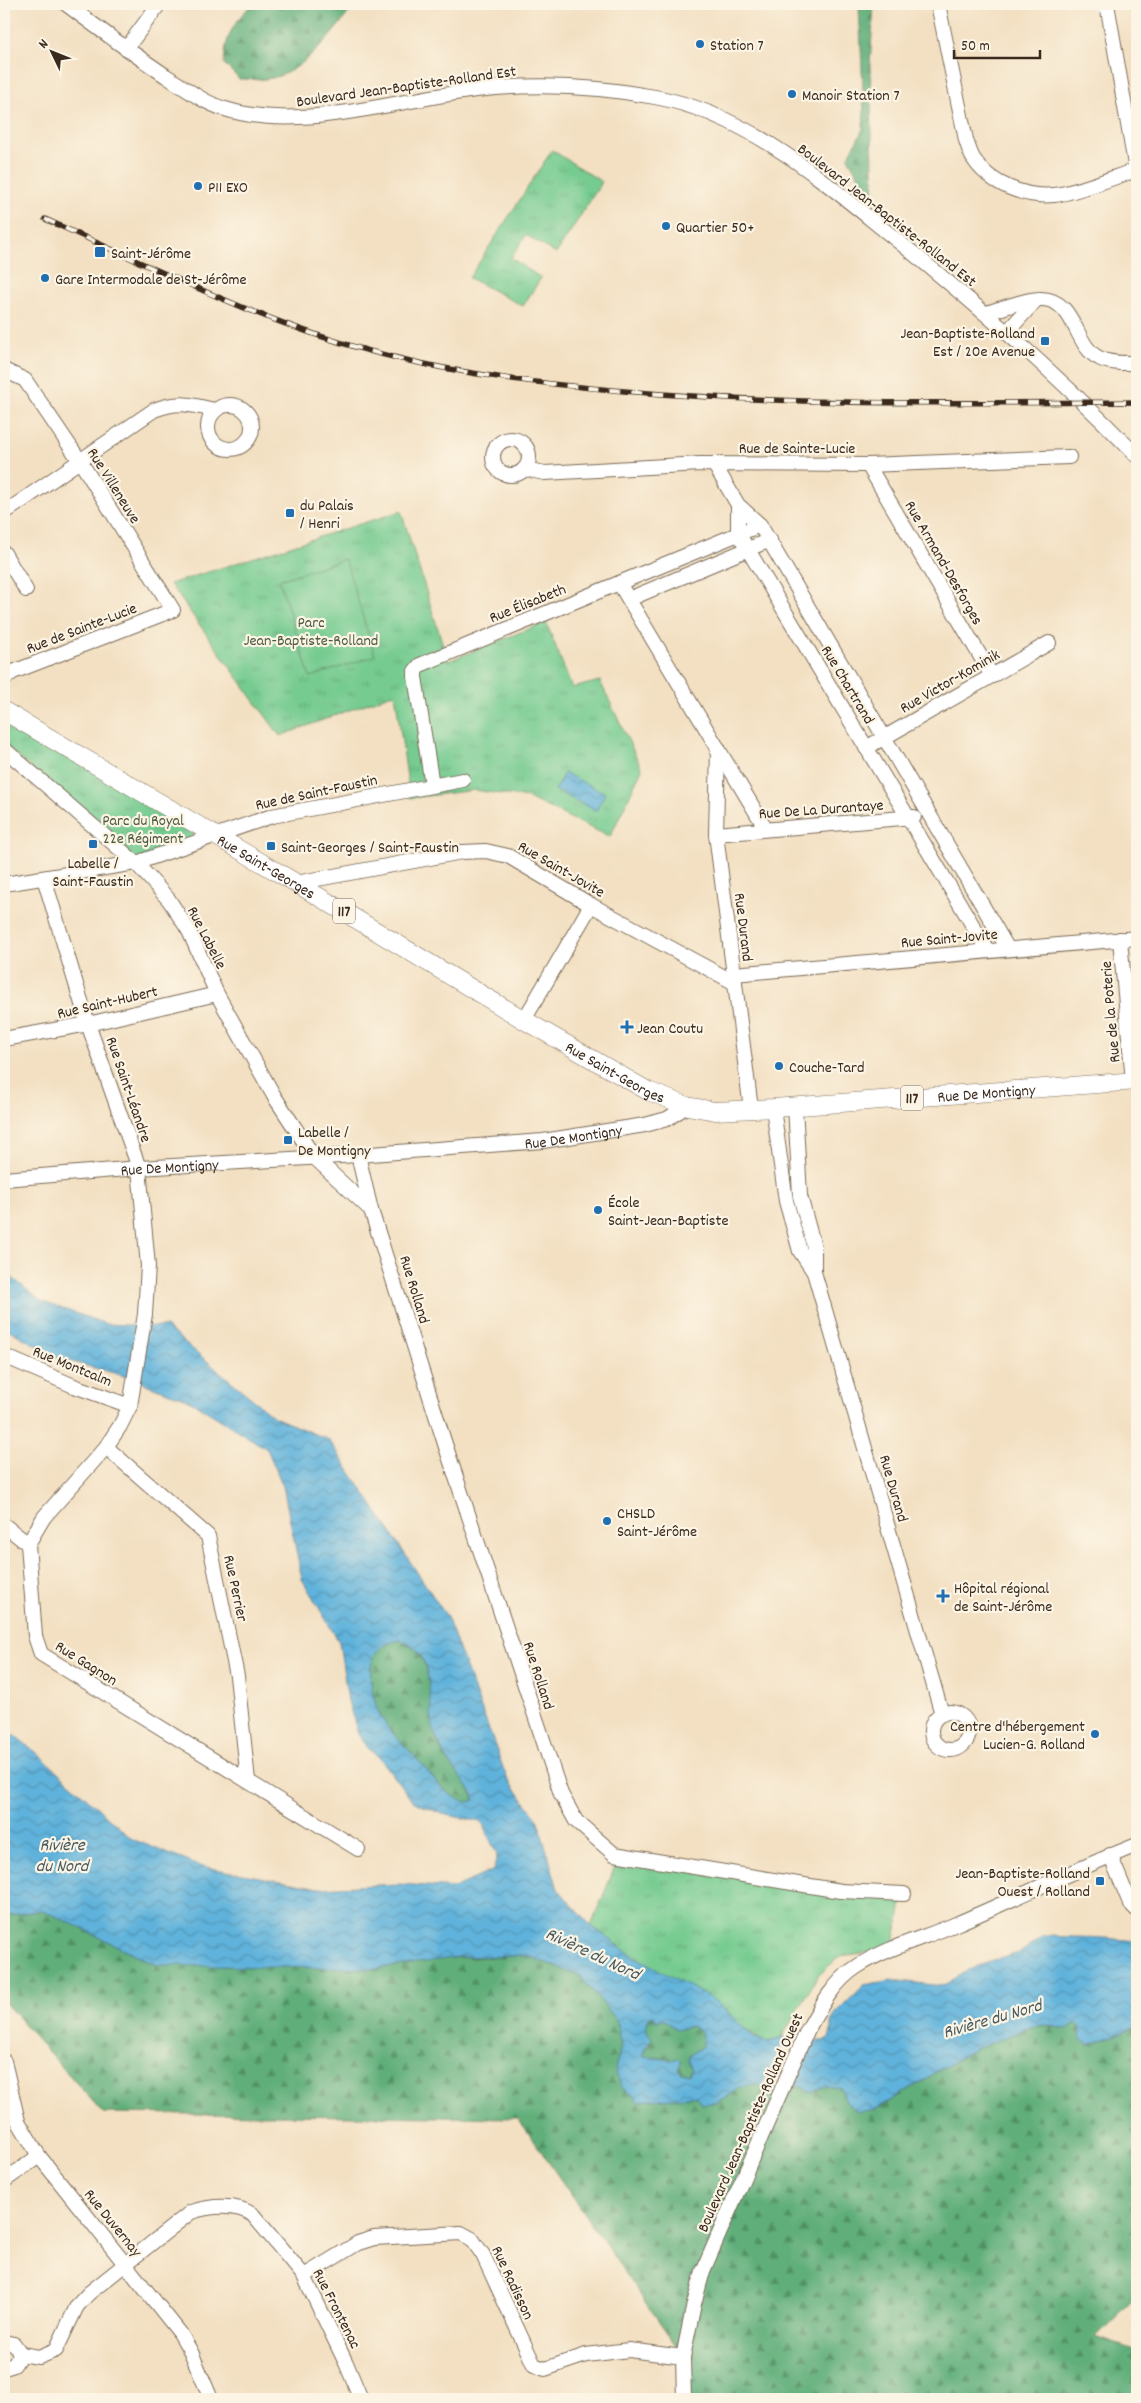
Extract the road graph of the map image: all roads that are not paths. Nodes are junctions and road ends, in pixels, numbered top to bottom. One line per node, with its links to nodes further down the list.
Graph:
1 (66, 4): 5 (street, Boulevard Jean-Baptiste-Rolland Est)
2 (158, 4): 5 (street)
3 (938, 4): 6 (street)
4 (1107, 4): 6 (street)
5 (126, 49): 8 (street, Boulevard Jean-Baptiste-Rolland Est)
6 (1136, 166)
7 (1037, 299): 8 (street); 9 (street); 10 (street)
8 (986, 313): 9 (street, Boulevard Jean-Baptiste-Rolland Est)
9 (1007, 332): 13 (street, Boulevard Jean-Baptiste-Rolland Est)
10 (1137, 363)
11 (4, 370): 15 (street, Rue Villeneuve)
12 (214, 410): 15 (street)
13 (1137, 456)
14 (1069, 457): 17 (street, Rue de Sainte-Lucie)
15 (80, 461): 20 (street); 29 (street, Rue Villeneuve)
16 (714, 464): 17 (street, Rue de Sainte-Lucie); 18 (street, Rue de Sainte-Lucie); 19 (street, Rue Chartrand)
17 (868, 465): 31 (street, Rue Armand-Desforges)
18 (524, 469)
19 (738, 505): 21 (street, Rue Chartrand); 22 (street)
20 (4, 513)
21 (760, 525): 22 (street, Rue Élisabeth); 23 (street, Rue Chartrand)
22 (738, 533): 24 (street, Rue Chartrand); 26 (street, Rue Élisabeth)
23 (770, 540): 24 (street); 34 (street, Rue Chartrand)
24 (748, 548): 28 (street); 36 (street, Rue Chartrand)
25 (4, 553): 27 (street)
26 (619, 583): 28 (street); 39 (street, Rue Élisabeth)
27 (26, 590)
28 (628, 599): 35 (street)
29 (173, 610): 32 (street, Rue de Sainte-Lucie)
30 (1049, 643): 31 (street, Rue Victor-Kominik)
31 (992, 676): 34 (street, Rue Victor-Kominik)
32 (4, 680)
33 (4, 711): 44 (main road, Rue Saint-Georges / 117)
34 (884, 738): 36 (street, Rue Victor-Kominik); 40 (street, Rue Chartrand)
35 (718, 748): 42 (street); 43 (street, Rue Durand)
36 (866, 748): 41 (street, Rue Chartrand)
37 (4, 749): 45 (street, Rue Labelle)
38 (463, 780): 39 (street, Rue de Saint-Faustin)
39 (432, 785): 44 (street, Rue de Saint-Faustin)
40 (928, 812): 41 (street, Rue De La Durantaye); 46 (street, Rue Chartrand)
41 (908, 819): 42 (street, Rue De La Durantaye); 48 (street, Rue Chartrand)
42 (766, 829): 43 (street, Rue De La Durantaye)
43 (716, 834): 56 (street, Rue Durand)
44 (214, 836): 45 (street, Rue de Saint-Faustin); 49 (main road, Rue Saint-Georges / 117)
45 (136, 863): 47 (street, Rue de Saint-Faustin); 57 (street, Rue Labelle)
46 (960, 867): 48 (street); 54 (street, Rue Chartrand)
47 (44, 878): 50 (street, Rue de Saint-Faustin); 59 (street, Rue Saint-Léandre)
48 (944, 878): 55 (street, Rue Chartrand)
49 (296, 883): 51 (street, Rue Saint-Jovite); 58 (main road, Rue Saint-Georges / 117)
50 (4, 884)
51 (591, 905): 56 (street, Rue Saint-Jovite); 58 (street)
52 (1137, 938): 53 (street, Rue Saint-Jovite)
53 (1120, 939): 54 (street, Rue Saint-Jovite); 61 (street, Rue de la Poterie)
54 (1008, 949): 55 (street, Rue Saint-Jovite)
55 (988, 951): 56 (street, Rue Saint-Jovite)
56 (734, 978): 65 (street, Rue Durand)
57 (216, 994): 59 (street, Rue Saint-Hubert); 67 (street, Rue Labelle)
58 (524, 1020): 62 (main road, Rue Saint-Georges / 117)
59 (88, 1024): 60 (street, Rue Saint-Hubert); 68 (street, Rue Saint-Léandre)
60 (4, 1039)
61 (1135, 1081): 63 (main road, Rue De Montigny / 117)
62 (687, 1106): 65 (main road, Rue De Montigny / 117); 66 (street, Rue De Montigny)
63 (795, 1106): 64 (main road, Rue De Montigny / 117); 71 (street, Rue Durand)
64 (773, 1108): 65 (main road, Rue De Montigny / 117); 71 (street, Rue Durand)
65 (751, 1109)
66 (358, 1155): 67 (street, Rue De Montigny); 70 (street, Rue Rolland)
67 (314, 1157): 68 (street, Rue De Montigny); 70 (street, Rue Rolland)
68 (139, 1168): 69 (street, Rue De Montigny); 73 (street, Rue Saint-Léandre)
69 (4, 1179)
70 (371, 1210): 82 (street, Rue Rolland)
71 (814, 1272): 77 (street, Rue Durand)
72 (4, 1356): 73 (street, Rue Montcalm)
73 (132, 1399): 74 (street)
74 (106, 1447): 76 (street); 78 (street, Rue Perrier)
75 (4, 1525): 76 (street)
76 (28, 1544): 78 (street, Rue Gagnon)
77 (942, 1714)
78 (248, 1781): 80 (street, Rue Gagnon)
79 (1137, 1844): 81 (street, Boulevard Jean-Baptiste-Rolland Ouest)
80 (358, 1849)
81 (1110, 1855): 83 (street); 91 (street, Boulevard Jean-Baptiste-Rolland Ouest)
82 (904, 1894)
83 (1137, 1910)
84 (4, 2060): 85 (street, Rue Duvernay)
85 (39, 2156): 86 (street); 87 (street, Rue Duvernay)
86 (4, 2181)
87 (126, 2264): 88 (street, Rue Frontenac); 90 (street, Rue Frontenac); 93 (street, Rue Duvernay)
88 (304, 2276): 91 (street, Rue Radisson); 94 (street, Rue Frontenac)
89 (4, 2342): 90 (street)
90 (21, 2354): 92 (street)
91 (683, 2357): 95 (street, Boulevard Jean-Baptiste-Rolland Ouest)
92 (4, 2368)
93 (211, 2399)
94 (361, 2399)
95 (684, 2399)

